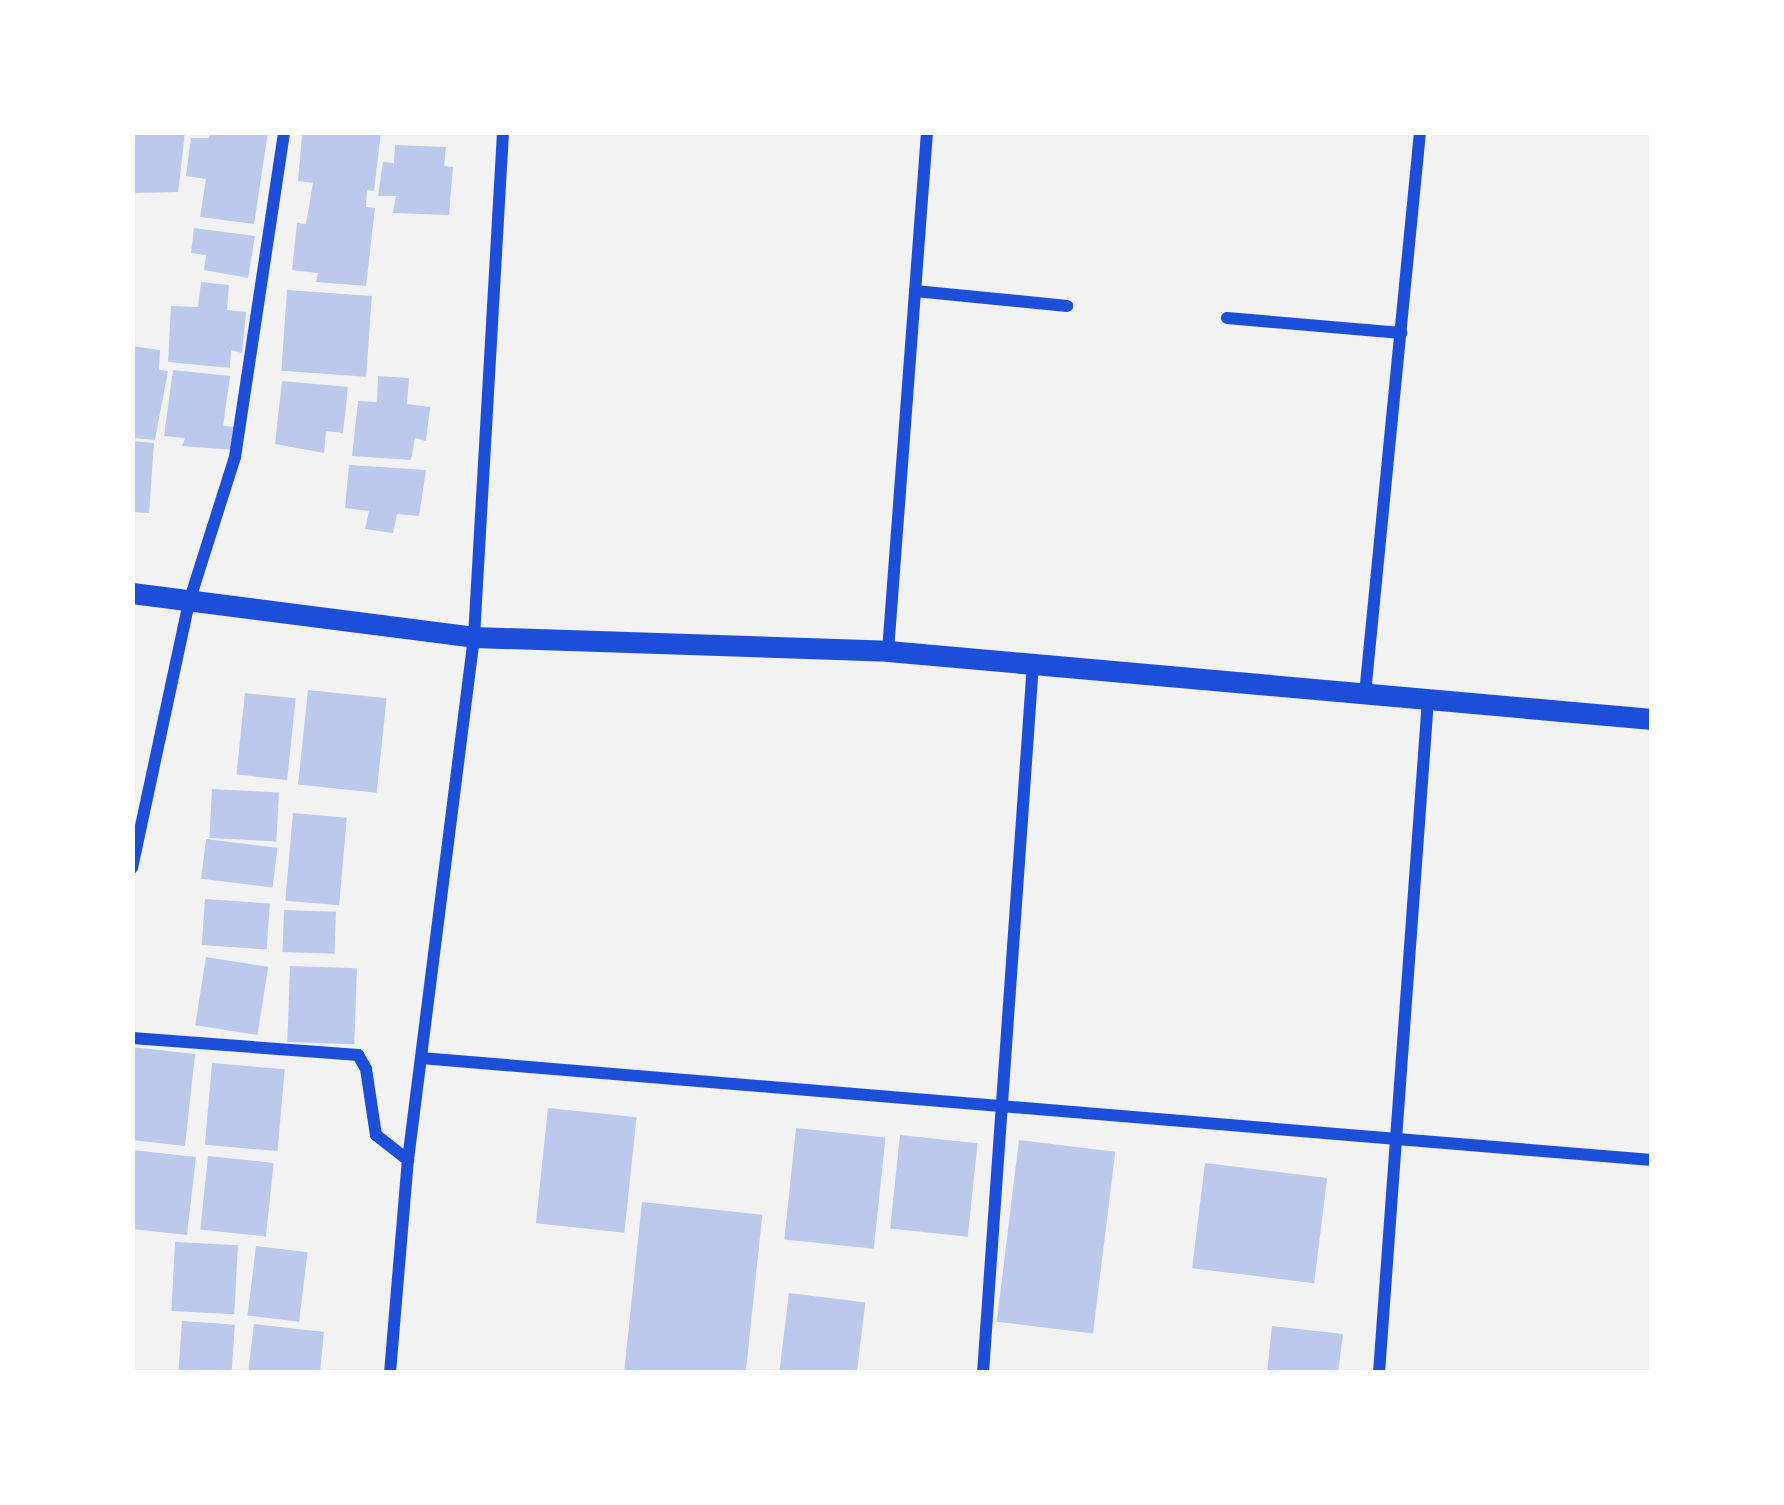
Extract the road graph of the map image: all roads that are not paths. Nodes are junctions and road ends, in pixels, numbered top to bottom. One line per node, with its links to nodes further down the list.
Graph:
1 (284, 132): 10 (street)
2 (502, 132): 11 (street)
3 (927, 132): 5 (street)
4 (1420, 132): 8 (street)
5 (915, 291): 6 (street); 12 (street)
6 (1066, 306)
7 (1227, 318): 8 (street)
8 (1401, 333): 14 (street)
9 (132, 593): 10 (street)
10 (189, 602): 11 (street); 17 (street)
11 (474, 637): 12 (street); 19 (street)
12 (888, 651): 13 (street)
13 (1033, 664): 14 (street); 20 (street)
14 (1365, 694): 15 (street)
15 (1428, 700): 16 (street); 21 (street)
16 (1652, 719)
17 (132, 868)
18 (132, 1038): 22 (street)
19 (421, 1058): 20 (street); 22 (street)
20 (1002, 1106): 21 (street); 25 (street)
21 (1397, 1138): 23 (street); 26 (street)
22 (408, 1160): 24 (street)
23 (1652, 1160)
24 (390, 1373)
25 (983, 1373)
26 (1379, 1373)

